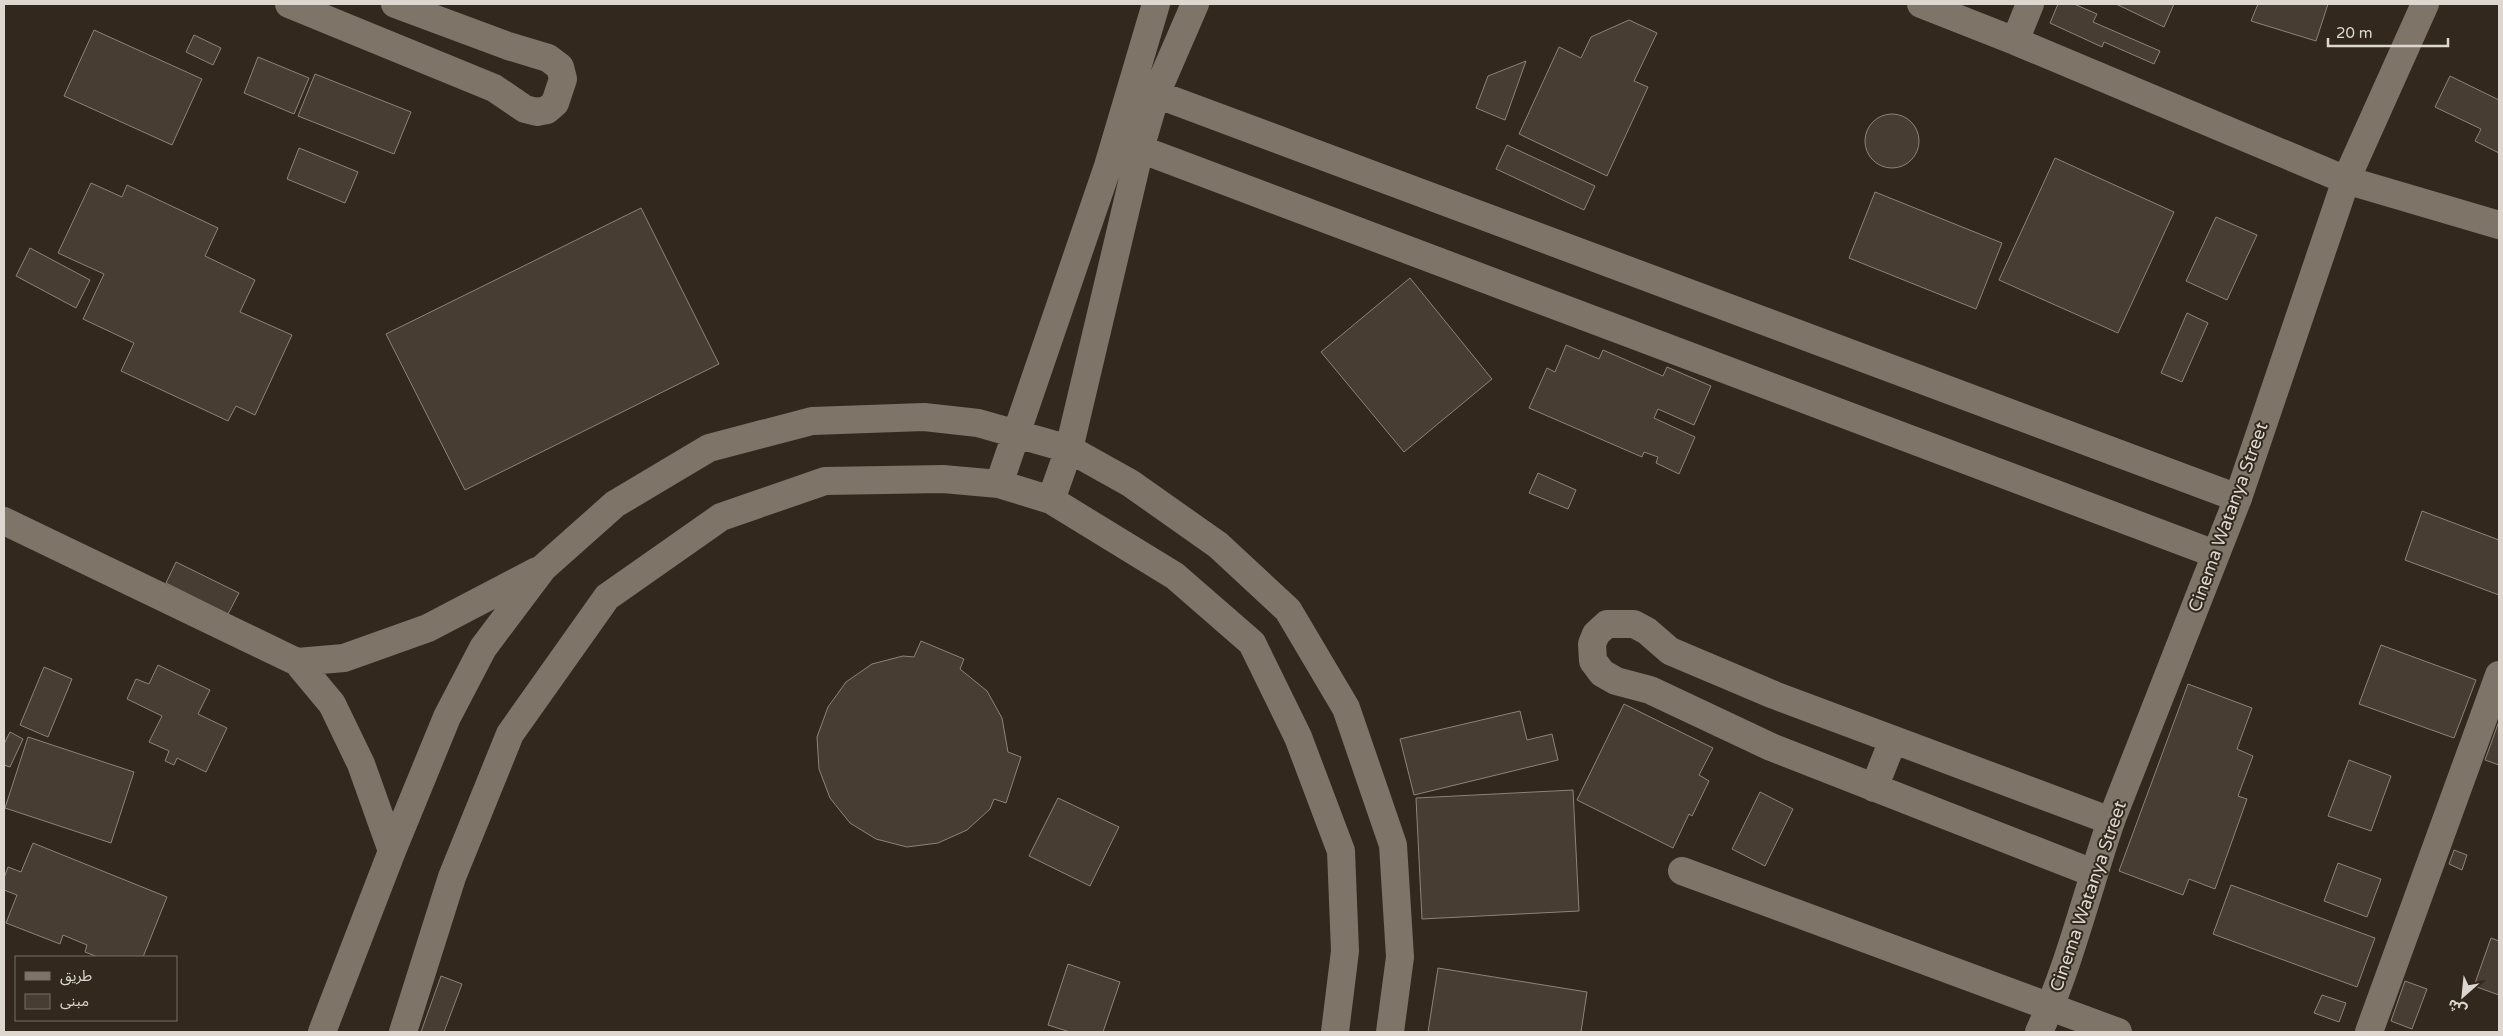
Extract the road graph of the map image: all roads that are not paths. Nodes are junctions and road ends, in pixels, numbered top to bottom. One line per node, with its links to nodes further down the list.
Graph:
1 (289, 4): 2 (street)
2 (395, 4)
3 (1156, 4): 13 (street)
4 (1195, 4): 9 (street)
5 (1921, 4): 8 (street)
6 (2030, 4): 8 (street)
7 (2425, 4): 11 (street, Cinema Watanya Street)
8 (2015, 41): 11 (street)
9 (1156, 94): 10 (street); 16 (street)
10 (1140, 149): 14 (street); 19 (street)
11 (2346, 180): 12 (street); 16 (street, Cinema Watanya Street)
12 (2499, 225)
13 (1018, 433): 14 (street); 15 (street); 20 (street)
14 (1069, 449): 17 (street); 33 (street)
15 (999, 484): 17 (street); 31 (street)
16 (2238, 498): 19 (street, Cinema Watanya Street)
17 (1051, 500): 32 (street)
18 (4, 521): 21 (street)
19 (2215, 554): 25 (street, Cinema Watanya Street)
20 (543, 568): 21 (street); 26 (street)
21 (297, 662): 26 (street)
22 (2499, 675): 36 (street)
23 (1893, 740): 24 (street); 24 (street); 25 (street)
24 (1874, 788): 28 (street)
25 (2111, 821): 28 (street, Cinema Watanya Street)
26 (392, 850): 30 (street)
27 (1682, 871): 29 (street)
28 (2093, 873): 29 (street, Cinema Watanya Street)
29 (2050, 1008): 34 (street, Cinema Watanya Street); 35 (street)
30 (322, 1032)
31 (403, 1032)
32 (1335, 1032)
33 (1390, 1032)
34 (2039, 1032)
35 (2118, 1032)
36 (2370, 1032)

